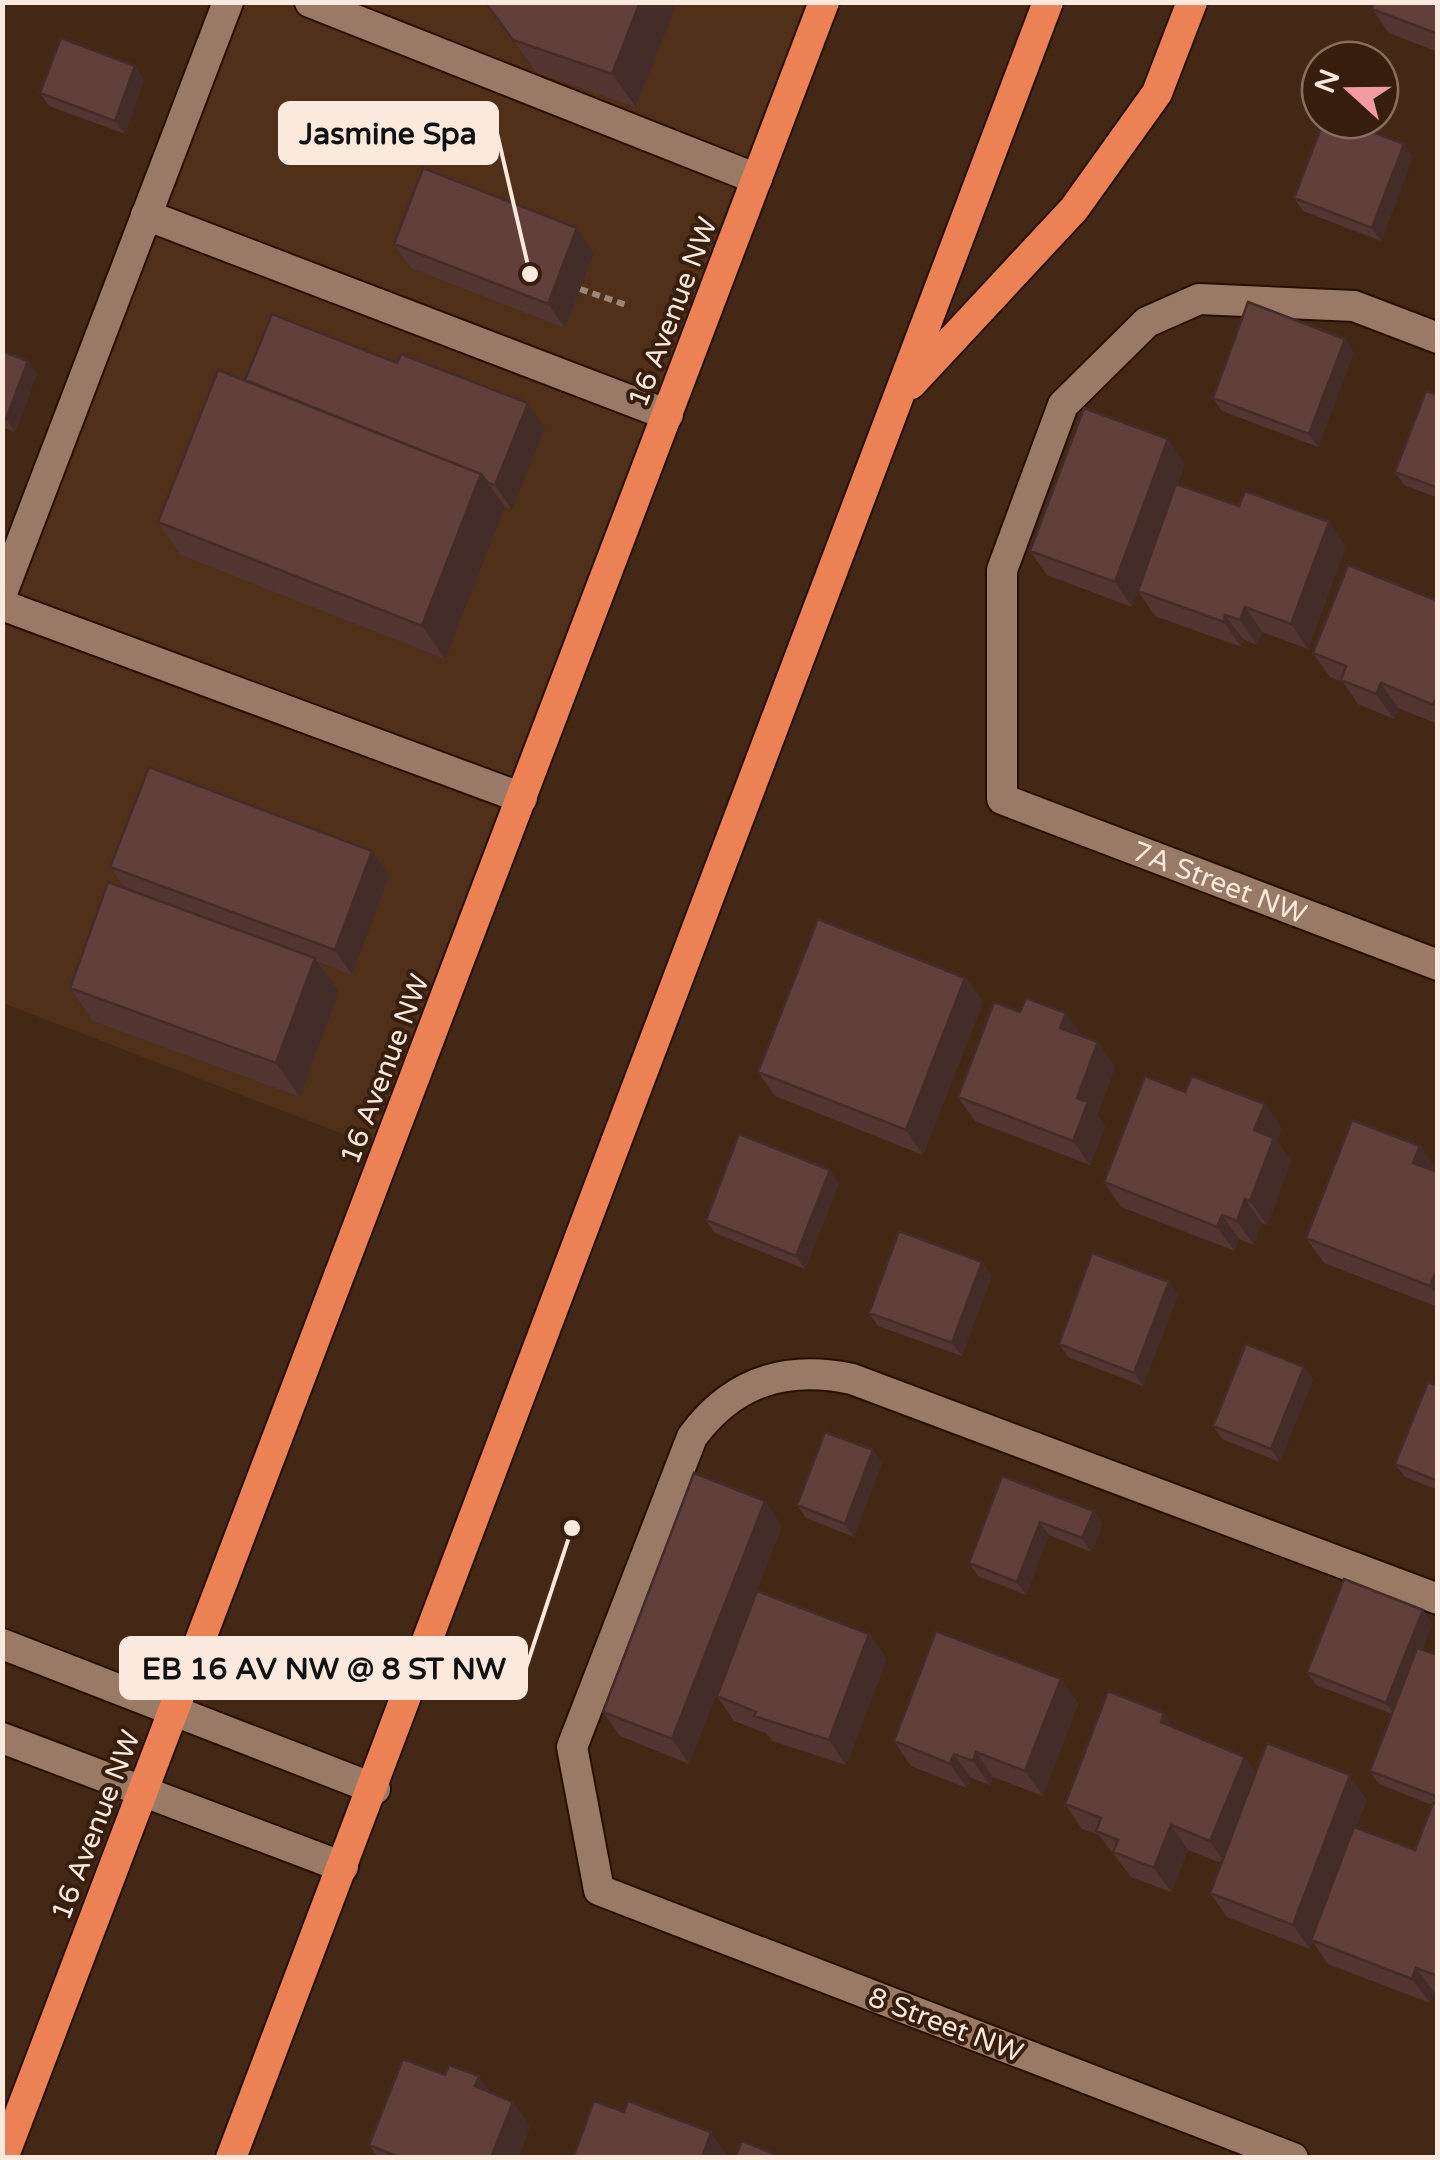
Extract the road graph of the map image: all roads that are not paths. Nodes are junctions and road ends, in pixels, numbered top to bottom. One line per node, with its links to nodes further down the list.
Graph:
1 (228, 2): 7 (street)
2 (310, 2): 6 (street)
3 (824, 2): 6 (highway, 16 Avenue NW)
4 (1048, 2): 9 (highway)
5 (1192, 2): 9 (highway)
6 (757, 179): 10 (highway, 16 Avenue NW)
7 (146, 215): 10 (street); 11 (street)
8 (1438, 338): 14 (street, 7A Street NW)
9 (899, 397): 19 (highway)
10 (668, 415): 13 (highway, 16 Avenue NW)
11 (2, 593)
12 (2, 605): 13 (street)
13 (522, 798): 17 (highway, 16 Avenue NW)
14 (1438, 966)
15 (1438, 1599): 24 (street, 8 Street NW)
16 (2, 1644): 17 (street)
17 (174, 1712): 19 (street); 20 (highway, 16 Avenue NW)
18 (2, 1738): 20 (street)
19 (374, 1788): 21 (highway)
20 (142, 1791): 21 (street); 22 (highway, 16 Avenue NW)
21 (343, 1867): 23 (highway)
22 (2, 2158)
23 (231, 2158)
24 (1293, 2158)

